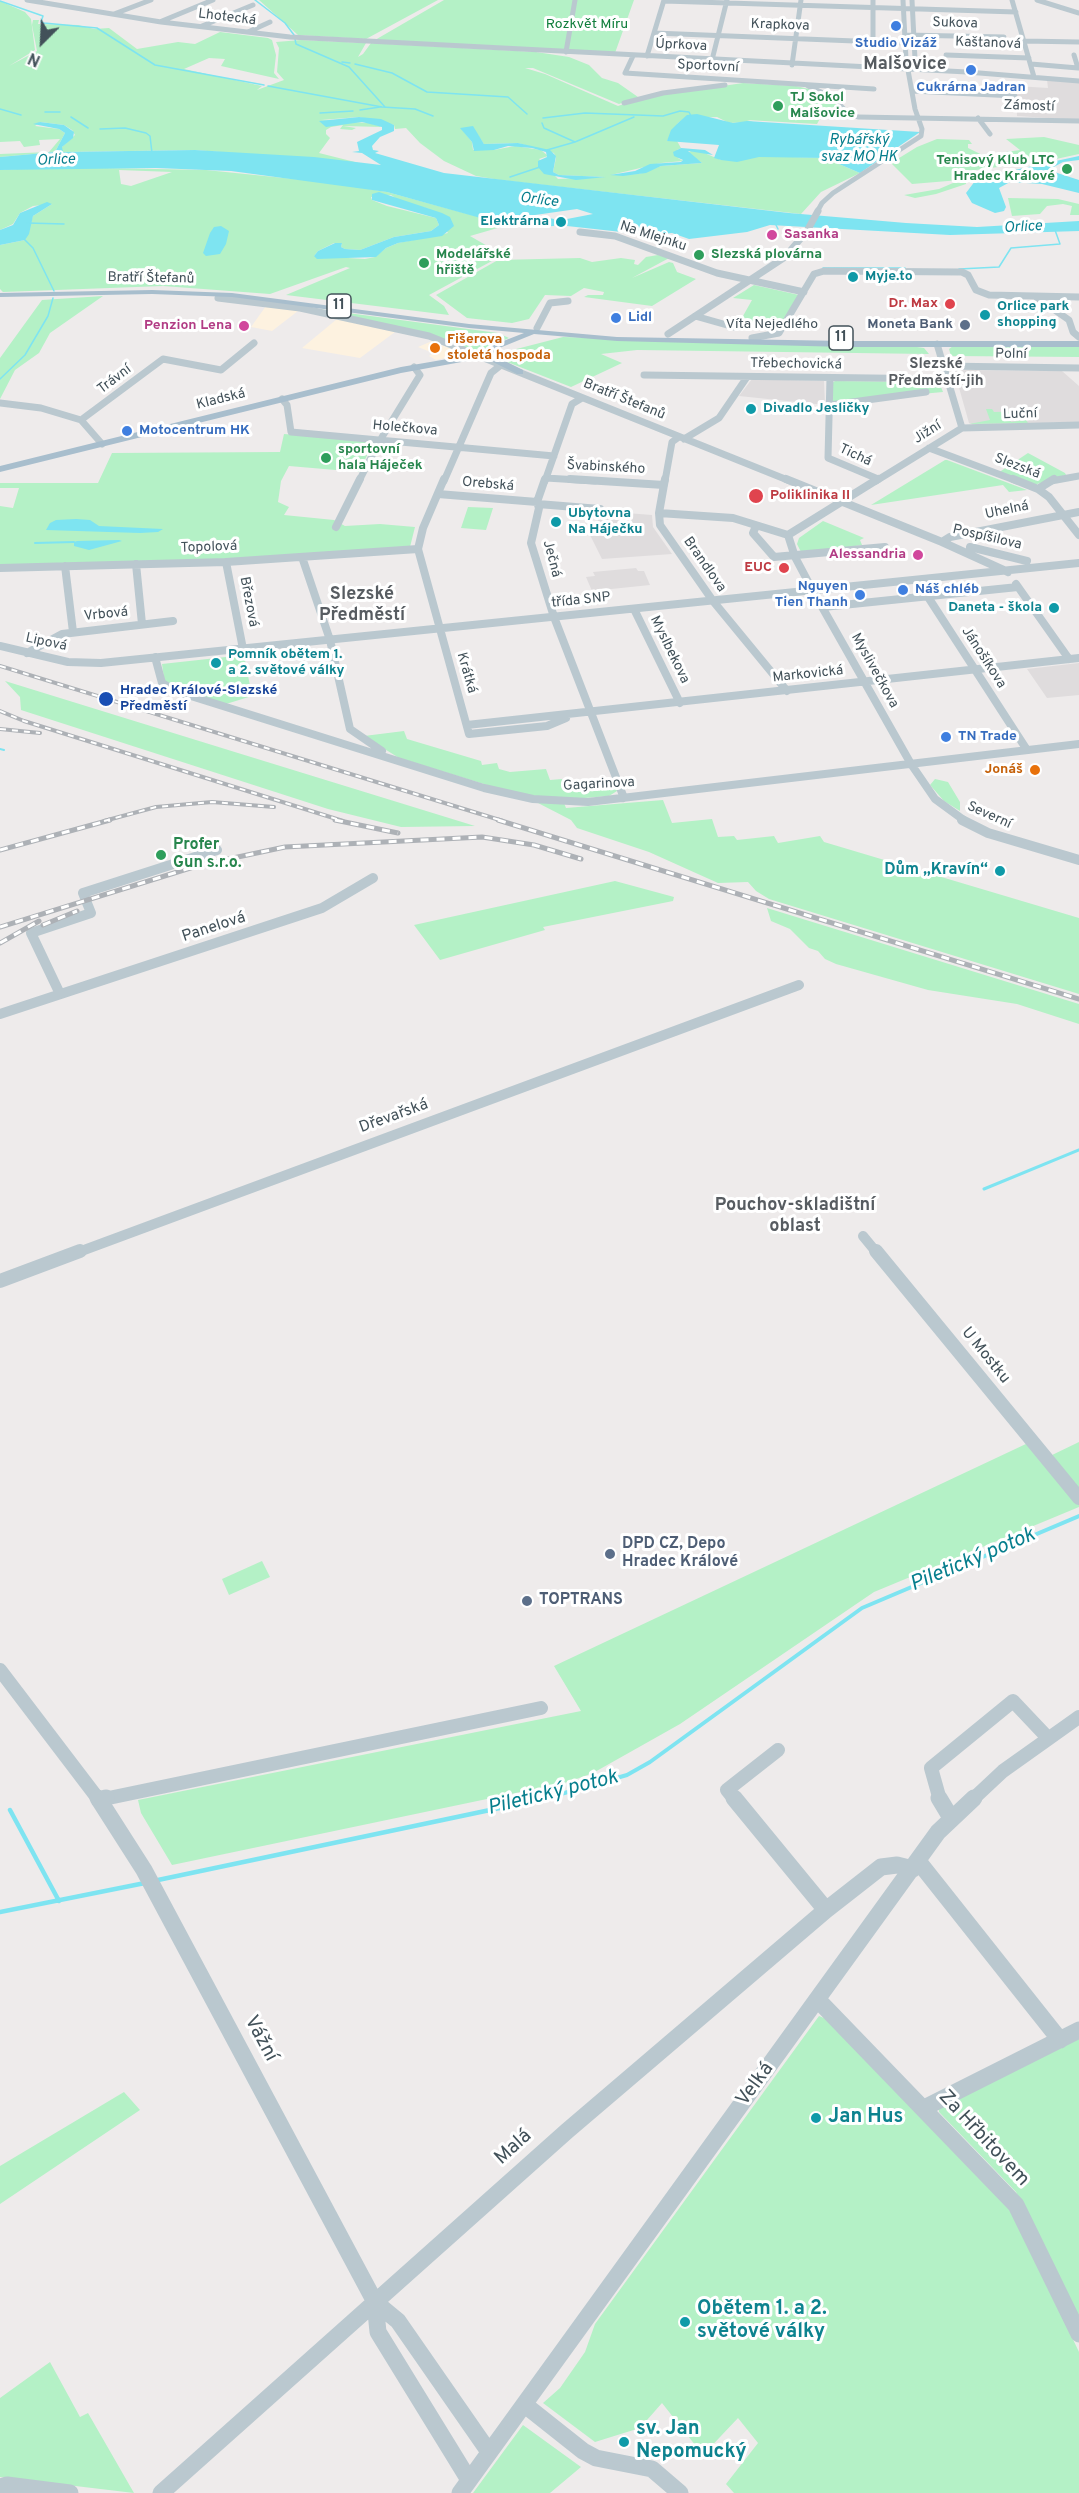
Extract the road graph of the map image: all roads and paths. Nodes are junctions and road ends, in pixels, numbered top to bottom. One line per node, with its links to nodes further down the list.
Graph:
1 (27, 0): 15 (street, Lhotecká)
2 (151, 0): 21 (street)
3 (213, 0): 22 (street)
4 (245, 0): 24 (street)
5 (575, 0): 37 (street)
6 (664, 0): 12 (street); 26 (street)
7 (873, 0): 16 (street)
8 (903, 0): 17 (street)
9 (912, 0): 18 (street)
10 (1012, 0): 19 (street)
11 (1037, 0): 20 (street)
12 (726, 2): 14 (street); 30 (street)
13 (78, 3): 15 (street)
14 (801, 3): 16 (street); 32 (street)
15 (67, 7): 21 (street, Lhotecká)
16 (873, 8): 17 (street); 33 (street)
17 (904, 9): 18 (street); 27 (street)
18 (912, 9): 19 (street); 28 (street)
19 (1016, 12): 34 (street)
20 (1079, 13)
21 (113, 15): 22 (street, Lhotecká)
22 (160, 22): 24 (street, Lhotecká)
23 (270, 22): 25 (street)
24 (201, 27): 25 (street, Lhotecká)
25 (247, 33): 29 (street, Lhotecká)
26 (654, 33): 30 (street, Krapkova); 41 (street)
27 (905, 35): 28 (street, Sukova); 36 (street)
28 (914, 35): 31 (street, Sukova); 46 (street)
29 (281, 36): 37 (street, Úprkova)
30 (718, 36): 32 (street, Krapkova); 42 (street)
31 (1004, 38)
32 (795, 39): 33 (street, Krapkova); 45 (street)
33 (873, 41): 36 (street, Krapkova)
34 (1024, 41): 35 (street); 43 (street)
35 (1079, 42)
36 (905, 43): 46 (street)
37 (566, 52): 40 (street, Úprkova)
38 (946, 55): 43 (street, Kaštanová)
39 (1074, 55): 43 (street, Kaštanová)
40 (633, 56): 41 (street, Úprkova); 48 (street, Sportovní)
41 (647, 56): 42 (street, Úprkova)
42 (712, 60): 44 (street, Úprkova)
43 (1030, 61): 47 (street)
44 (749, 63): 45 (street, Úprkova); 48 (street)
45 (792, 65): 46 (street, Úprkova)
46 (909, 69): 47 (street, Úprkova); 52 (street)
47 (1034, 77): 49 (street, Úprkova)
48 (744, 81): 50 (street, Sportovní); 54 (street)
49 (1079, 81)
50 (808, 86): 51 (street, Sportovní); 56 (street, Sportovní)
51 (874, 89)
52 (912, 91): 53 (street); 55 (street)
53 (1015, 96)
54 (624, 103)
55 (918, 116): 56 (street, Zámostí); 57 (street, Zámostí); 62 (street)
56 (864, 118): 59 (street, Sportovní)
57 (978, 118): 58 (street, Zámostí); 60 (street, Zámostí)
58 (1079, 121)
59 (874, 125)
60 (990, 134)
61 (580, 232): 62 (street, Na Mlejnku)
62 (751, 281): 63 (street, Na Mlejnku); 70 (street)
63 (804, 292): 66 (street); 76 (street)
64 (67, 293): 65 (main road, Bratří Štefanů / 11); 71 (main road, Bratří Štefanů / 11); 73 (main road, Bratří Štefanů / 11)
65 (0, 295)
66 (1036, 297): 67 (street); 77 (street)
67 (1079, 297)
68 (218, 298): 82 (street)
69 (568, 301): 73 (street)
70 (695, 316): 72 (street); 74 (street)
71 (451, 324): 73 (main road, Bratří Štefanů / 11); 78 (main road)
72 (734, 327)
73 (534, 333): 75 (main road, Bratří Štefanů); 76 (main road, Víta Nejedlého / 11); 78 (main road, Kladská); 81 (main road, Kladská)
74 (668, 334)
75 (557, 335): 80 (main road, Víta Nejedlého / 11)
76 (752, 338): 77 (main road, Víta Nejedlého / 11)
77 (1079, 341): 80 (main road, Víta Nejedlého / 11)
78 (509, 342): 82 (main road, Kladská)
79 (254, 343): 98 (street, Trávní)
80 (938, 349): 85 (street, Jižní)
81 (497, 352): 82 (main road, Kladská); 88 (main road)
82 (475, 357): 83 (main road); 86 (main road, Kladská)
83 (491, 361): 84 (street, Bratří Štefanů)
84 (501, 365): 88 (street, Bratří Štefanů); 104 (street)
85 (943, 366): 87 (street, Polní); 92 (street, Jižní)
86 (414, 367): 95 (main road, Kladská); 102 (street)
87 (1079, 368)
88 (520, 372): 94 (street, Bratří Štefanů)
89 (644, 375): 90 (street, Třebechovická)
90 (747, 377): 91 (street, Třebechovická); 101 (street)
91 (830, 378): 92 (street, Třebechovická); 97 (street, Tichá)
92 (947, 379): 100 (street, Jižní)
93 (926, 392): 97 (street)
94 (582, 398): 101 (street, Bratří Štefanů); 106 (street, Ječná)
95 (282, 399): 102 (street, Holečkova); 103 (main road, Kladská)
96 (0, 403): 98 (street)
97 (830, 405): 110 (street, Tichá)
98 (81, 420): 103 (street)
99 (1079, 425): 100 (street, Luční)
100 (962, 428): 105 (street, Jižní)
101 (681, 438): 111 (street); 114 (street, Bratří Štefanů)
102 (381, 440): 104 (street, Holečkova); 121 (street)
103 (102, 444): 107 (main road, Kladská)
104 (458, 447): 106 (street, Holečkova); 113 (street)
105 (929, 448): 110 (street, Jižní); 112 (street, Slezská)
106 (554, 456): 109 (street, Ječná)
107 (0, 469)
108 (1079, 476): 112 (street)
109 (546, 478): 111 (street, Švabinského); 115 (street, Ječná)
110 (878, 479): 114 (street, Jižní)
111 (664, 485): 118 (street)
112 (1038, 489): 119 (street, Slezská)
113 (438, 494): 115 (street, Orebská); 126 (street)
114 (842, 502): 122 (street, Jižní); 124 (street, Bratří Štefanů)
115 (538, 503): 116 (street, Orebská); 142 (street, Ječná)
116 (600, 509)
117 (1079, 512): 119 (street, Uhelná)
118 (659, 513): 120 (street); 139 (street, Brandlova)
119 (1063, 513): 123 (street, Slezská); 124 (street, Uhelná)
120 (756, 526): 122 (street); 128 (street)
121 (336, 527)
122 (788, 535): 128 (street, Myslivečkova)
123 (1079, 535)
124 (942, 542): 130 (street, Pospíšilova); 136 (street, Bratří Štefanů)
125 (885, 548): 128 (street)
126 (418, 549): 127 (street, Topolová); 145 (street, Krátká)
127 (302, 557): 129 (street, Topolová); 147 (street)
128 (795, 557): 137 (street, Myslivečkova)
129 (226, 561): 132 (street, Topolová); 149 (street, Březová)
130 (1027, 561)
131 (1079, 563): 136 (street, třída SNP)
132 (136, 564): 133 (street, Topolová); 144 (street, Vrbová)
133 (65, 566): 134 (street, Topolová); 146 (street)
134 (0, 567)
135 (917, 580): 136 (street, třída SNP); 137 (street, třída SNP); 138 (street, Jánošíkova)
136 (1013, 580): 138 (street); 152 (street)
137 (813, 591): 139 (street, třída SNP); 140 (street, Myslivečkova)
138 (927, 596): 140 (street); 154 (street, Jánošíkova)
139 (713, 601): 141 (street, třída SNP); 156 (street, Brandlova)
140 (823, 607): 155 (street, Myslivečkova)
141 (634, 609): 142 (street, třída SNP); 157 (street, Myslbekova)
142 (554, 617): 145 (street, třída SNP); 158 (street, Ječná)
143 (172, 621): 144 (street, Vrbová)
144 (142, 624): 146 (street, Vrbová)
145 (440, 628): 147 (street, třída SNP); 161 (street, Krátká)
146 (73, 632): 150 (street, Vrbová)
147 (330, 640): 149 (street, třída SNP); 165 (street)
148 (0, 646): 150 (street, Lipová)
149 (243, 649): 151 (street, třída SNP)
150 (27, 653): 153 (street, Lipová)
151 (155, 657): 153 (street, třída SNP); 165 (street, Gagarinova)
152 (1074, 659): 154 (street, Markovická)
153 (87, 664)
154 (976, 670): 155 (street, Markovická); 164 (street, Jánošíkova)
155 (866, 683): 156 (street, Markovická); 166 (street, Myslivečkova)
156 (787, 691): 157 (street, Markovická)
157 (680, 703): 158 (street, Markovická)
158 (591, 713): 159 (street, Markovická); 167 (street, Ječná)
159 (576, 715): 160 (street, Markovická); 162 (street, Markovická)
160 (537, 716): 161 (street, Markovická); 162 (street)
161 (467, 725): 162 (street, Markovická)
162 (541, 726)
163 (1079, 744): 164 (street, Gagarinova)
164 (1027, 750): 166 (street, Gagarinova)
165 (393, 758): 167 (street, Gagarinova)
166 (911, 764): 167 (street, Gagarinova); 169 (street, Severní)
167 (624, 798)
168 (217, 850): 172 (street)
169 (1079, 860)
170 (373, 878): 172 (street, Panelová)
171 (799, 985): 175 (street, Dřevařská)
172 (60, 994): 173 (street, Panelová)
173 (0, 1014)
174 (863, 1236): 176 (street, U Mostku)
175 (0, 1281)
176 (1079, 1498)
177 (0, 1670): 182 (street, Vážní)
178 (541, 1708): 182 (street)
179 (1079, 1717): 180 (street, Velká)
180 (1048, 1738): 183 (street, Velká); 183 (street)
181 (778, 1750): 185 (street)
182 (99, 1800): 190 (street, Vážní)
183 (951, 1818): 184 (street, Velká)
184 (915, 1865): 185 (street, Malá); 186 (street, Velká); 188 (street)
185 (825, 1910): 190 (street, Malá)
186 (818, 2000): 189 (street, Za Hřbitovem); 192 (street, Velká)
187 (1079, 2030): 188 (street)
188 (1060, 2040): 189 (street)
189 (924, 2108): 191 (street, Za Hřbitovem)
190 (375, 2302): 193 (street, Vážní); 195 (street, Vážní); 197 (street, Malá)
191 (1079, 2334)
192 (525, 2405): 193 (street, Velká); 198 (street)
193 (489, 2452): 195 (street, Velká)
194 (0, 2487): 196 (street)
195 (464, 2487)
196 (70, 2493)
197 (161, 2493)
198 (680, 2493)

